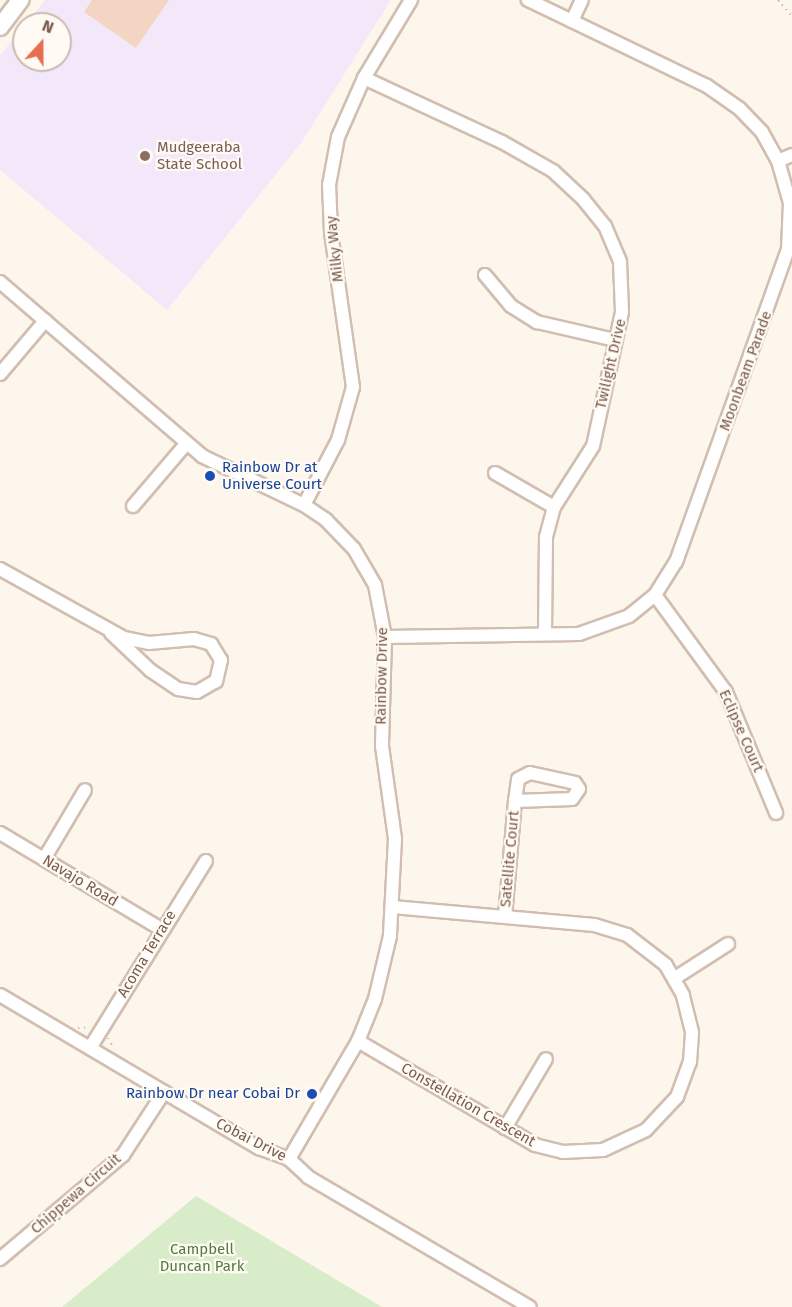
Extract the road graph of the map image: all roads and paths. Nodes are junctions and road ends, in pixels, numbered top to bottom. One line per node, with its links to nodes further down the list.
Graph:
1 (20, 0): 8 (street)
2 (411, 0): 9 (street, Milky Way)
3 (528, 0): 7 (street, Moonbeam Parade)
4 (582, 0): 7 (street)
5 (778, 0): 6 (path)
6 (792, 16)
7 (572, 21): 11 (street, Moonbeam Parade)
8 (0, 27)
9 (364, 78): 15 (street, Twilight Drive); 19 (street, Milky Way)
10 (792, 155): 11 (street)
11 (778, 161): 23 (street, Moonbeam Parade)
12 (485, 275): 15 (street)
13 (0, 282): 14 (street, Rainbow Drive)
14 (45, 321): 16 (street); 17 (street, Rainbow Drive)
15 (615, 340): 21 (street, Twilight Drive)
16 (0, 374)
17 (186, 444): 19 (street, Rainbow Drive); 20 (street)
18 (495, 473): 21 (street)
19 (304, 505): 26 (street, Rainbow Drive)
20 (133, 506)
21 (554, 507): 25 (street, Twilight Drive)
22 (0, 569): 24 (street)
23 (655, 595): 25 (street, Moonbeam Parade); 29 (street, Eclipse Court)
24 (111, 633): 24 (street)
25 (544, 634): 26 (street, Moonbeam Parade)
26 (385, 637): 33 (street, Rainbow Drive)
27 (85, 790): 31 (street)
28 (515, 801): 28 (street, Satellite Court); 34 (street, Satellite Court)
29 (776, 813)
30 (0, 833): 31 (street, Navajo Road)
31 (44, 859): 35 (street, Navajo Road)
32 (206, 861): 35 (street, Acoma Terrace)
33 (393, 907): 34 (street, Constellation Crescent); 41 (street, Rainbow Drive)
34 (505, 917): 37 (street, Constellation Crescent)
35 (161, 929): 40 (street, Acoma Terrace)
36 (728, 944): 37 (street)
37 (675, 978): 46 (street, Constellation Crescent)
38 (0, 995): 42 (street, Cobai Drive)
39 (74, 1026): 40 (path)
40 (99, 1033): 42 (street, Acoma Terrace); 43 (path)
41 (358, 1041): 46 (street, Constellation Crescent); 47 (street, Rainbow Drive)
42 (90, 1048): 45 (street, Cobai Drive)
43 (118, 1052)
44 (546, 1059): 46 (street)
45 (164, 1092): 47 (street, Cobai Drive); 48 (street, Chippewa Circuit)
46 (505, 1128)
47 (289, 1159): 49 (street, Cobai Drive)
48 (0, 1259)
49 (530, 1307)

